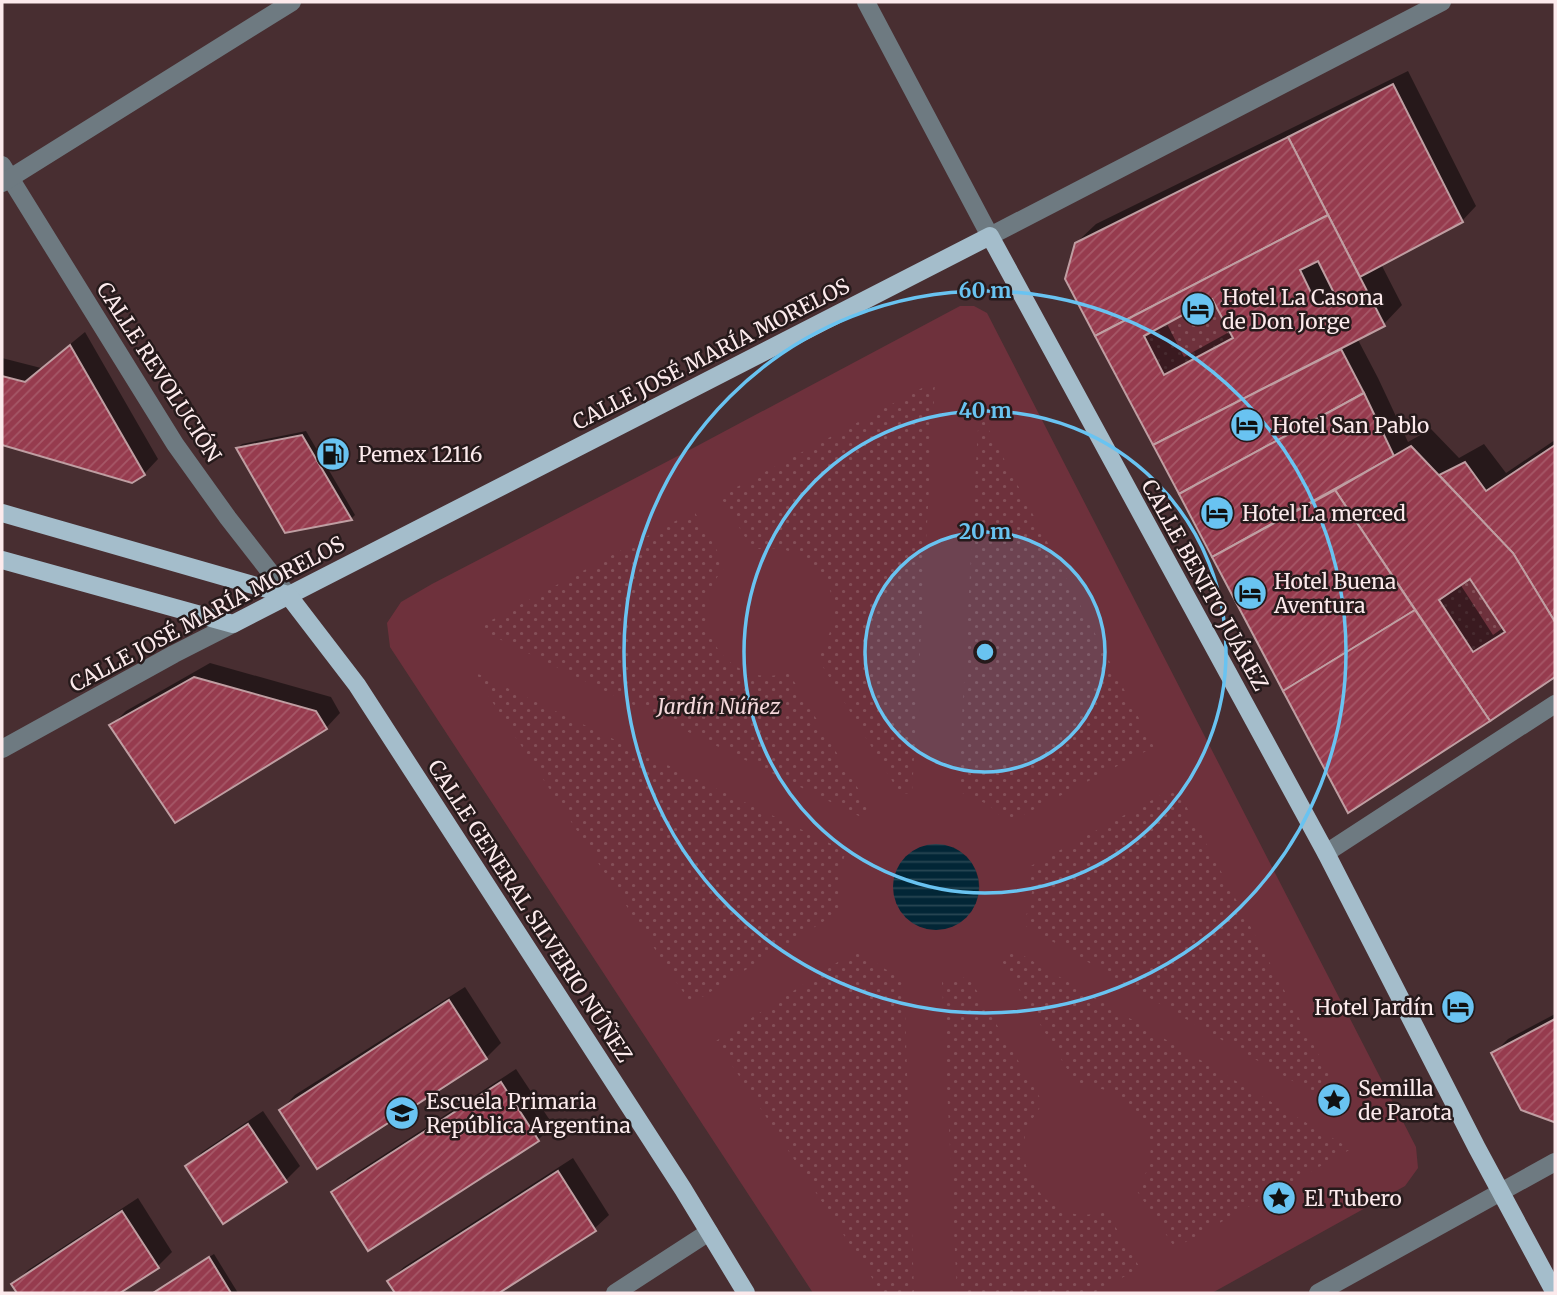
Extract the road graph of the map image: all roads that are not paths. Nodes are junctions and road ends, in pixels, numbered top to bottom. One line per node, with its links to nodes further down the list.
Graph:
1 (292, 2): 4 (street)
2 (866, 2): 5 (street, CALLE BENITO JUÁREZ)
3 (1442, 2): 5 (street, CALLE JOSÉ MARÍA MORELOS)
4 (4, 175): 8 (street, CALLE REVOLUCIÓN)
5 (990, 236): 8 (main road, CALLE JOSÉ MARÍA MORELOS); 12 (main road, CALLE BENITO JUÁREZ)
6 (2, 513): 8 (main road)
7 (2, 560): 9 (main road)
8 (288, 595): 9 (main road, CALLE JOSÉ MARÍA MORELOS); 15 (main road, CALLE GENERAL SILVERIO NÚÑEZ)
9 (233, 624): 11 (street, CALLE JOSÉ MARÍA MORELOS)
10 (1555, 704): 12 (street)
11 (2, 749)
12 (1326, 853): 14 (main road, CALLE BENITO JUÁREZ)
13 (1555, 1162): 14 (street)
14 (1500, 1192): 18 (street); 19 (main road, CALLE BENITO JUÁREZ)
15 (709, 1232): 16 (street); 17 (main road, CALLE GENERAL SILVERIO NÚÑEZ)
16 (615, 1293)
17 (746, 1293)
18 (1318, 1293)
19 (1555, 1293)

